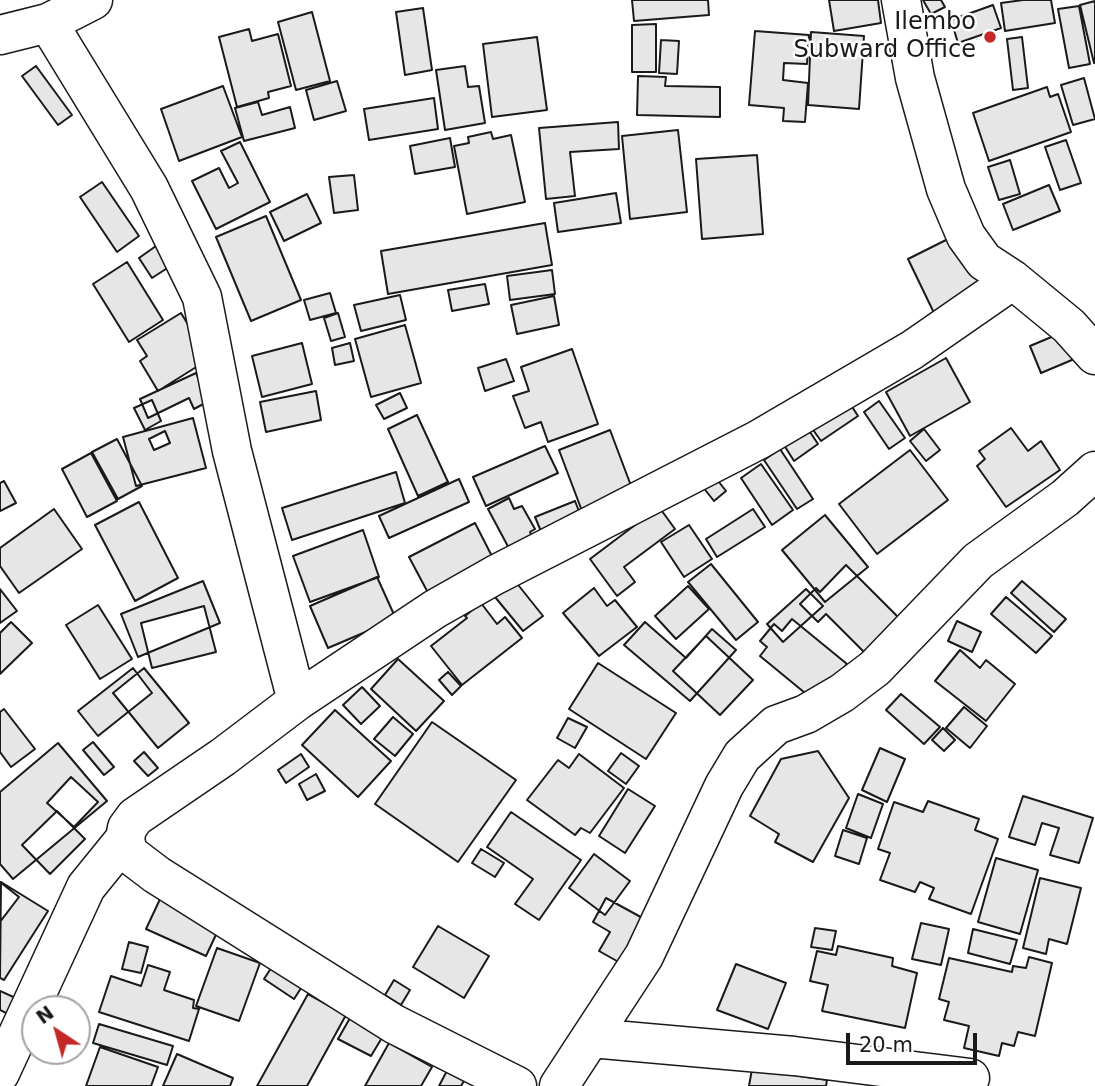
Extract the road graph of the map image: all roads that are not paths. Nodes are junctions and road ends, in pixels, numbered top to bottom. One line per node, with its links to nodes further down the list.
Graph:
1 (93, 0): 3 (street)
2 (901, 0): 5 (street)
3 (48, 23): 4 (street); 8 (street)
4 (0, 35)
5 (1013, 281): 6 (street); 8 (street)
6 (1095, 355)
7 (1095, 471): 10 (street)
8 (297, 701): 9 (street)
9 (125, 839): 11 (street); 13 (street)
10 (591, 1038): 12 (street); 14 (street)
11 (0, 1073)
12 (970, 1079)
13 (517, 1086)
14 (559, 1086)

